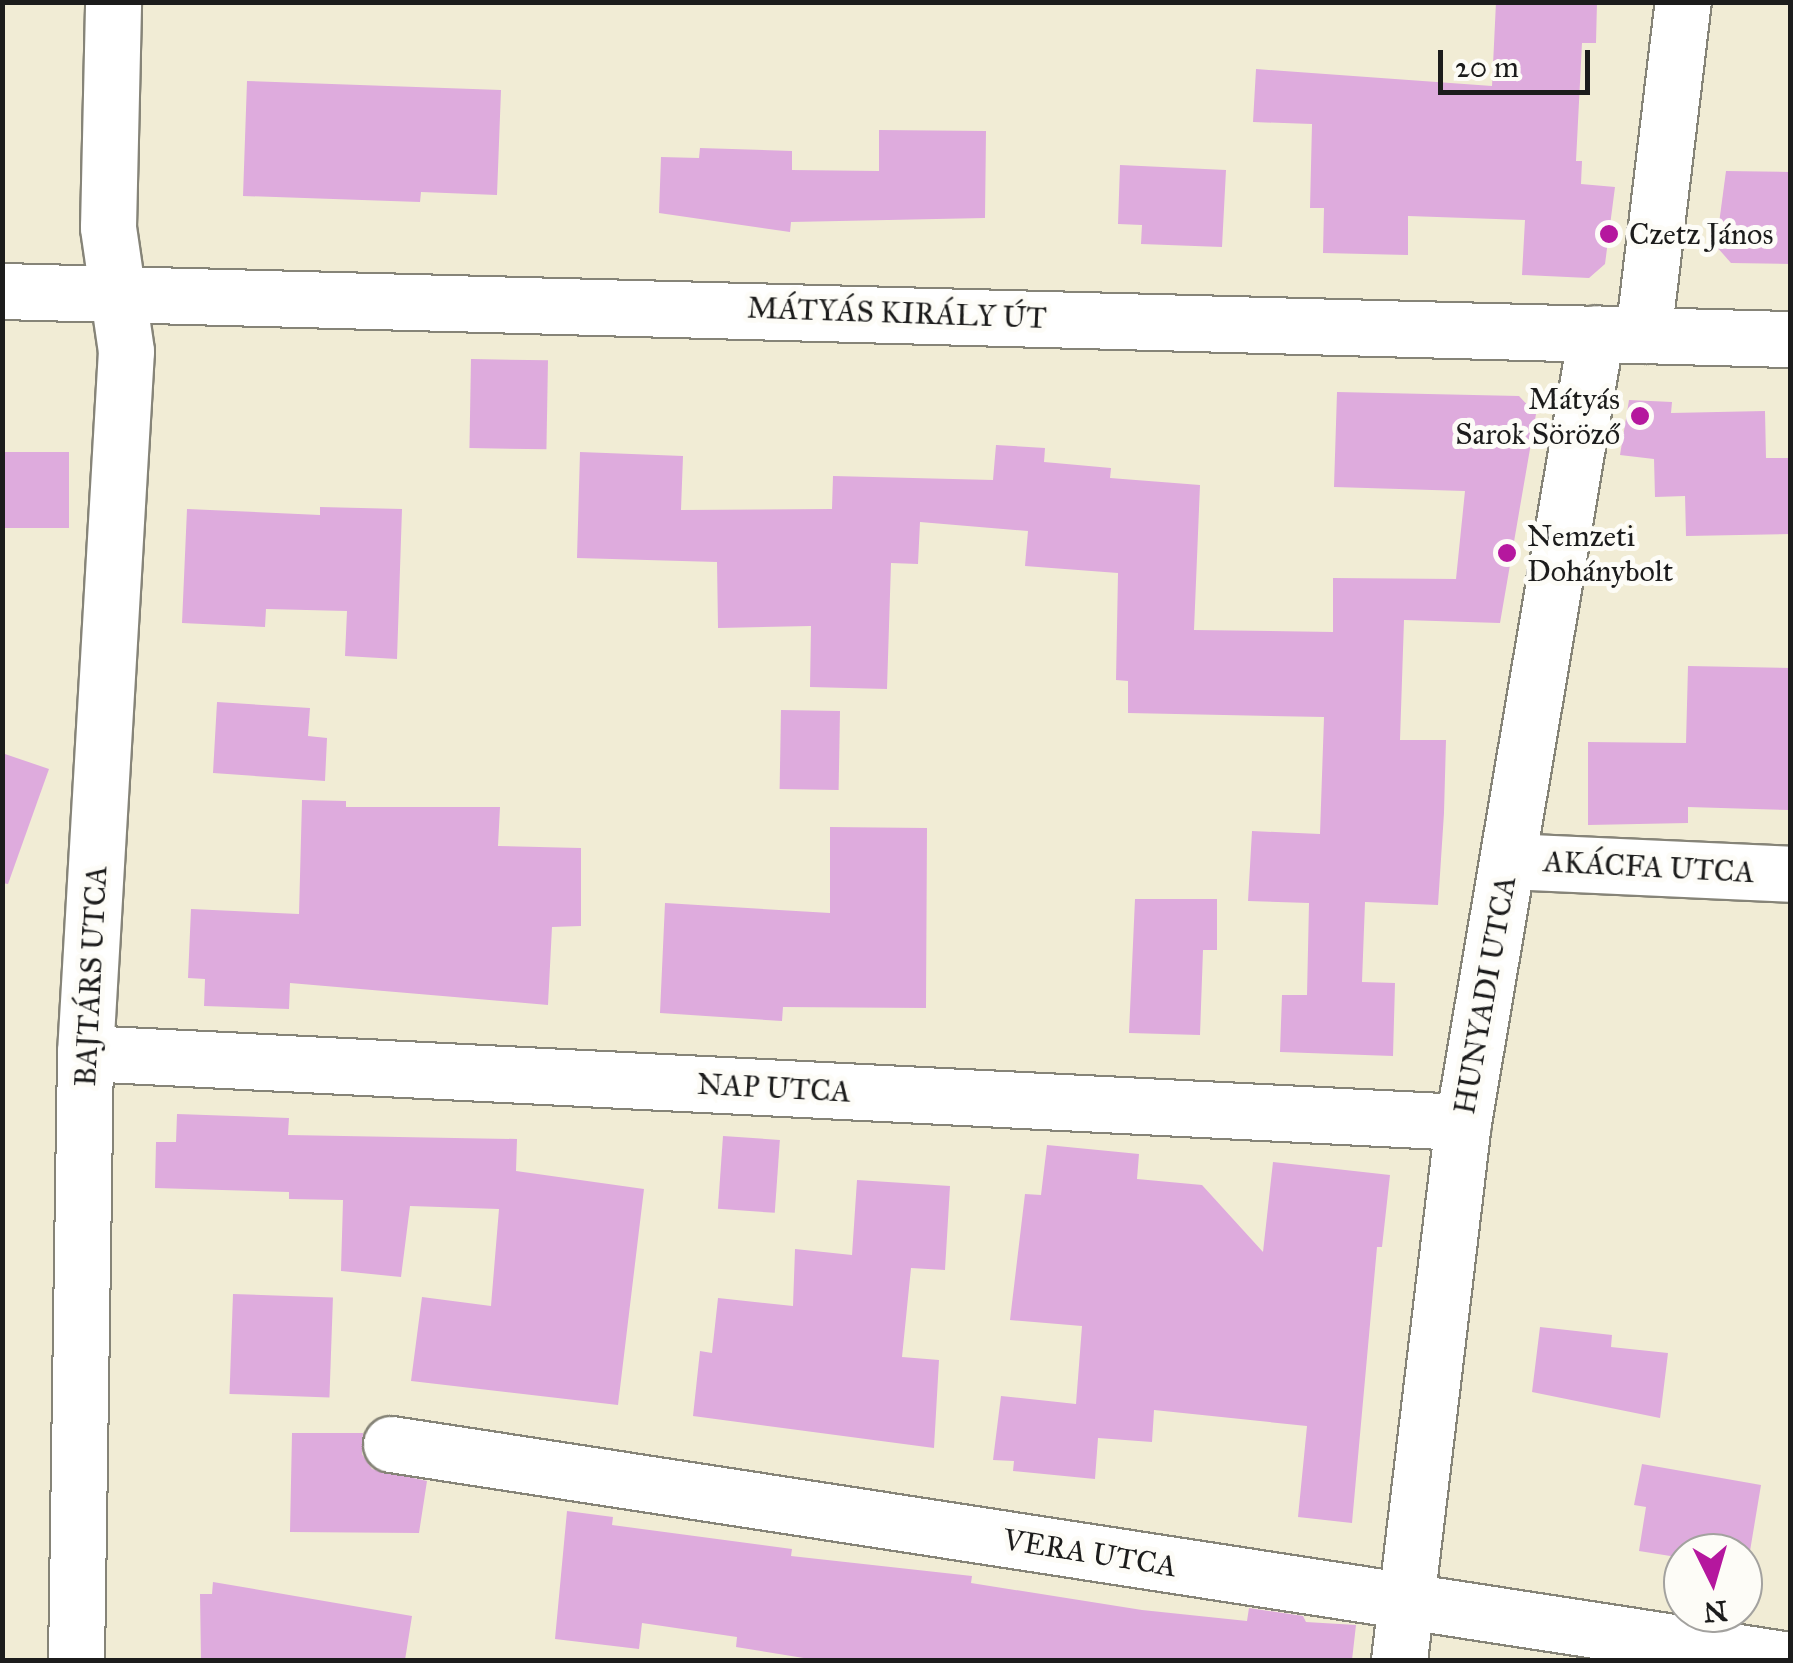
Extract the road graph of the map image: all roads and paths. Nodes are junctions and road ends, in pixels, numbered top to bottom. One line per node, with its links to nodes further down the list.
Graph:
1 (114, 2): 4 (street, BAJTÁRS UTCA)
2 (1683, 2): 5 (street, HUNYADI UTCA)
3 (2, 291): 4 (street, MÁTYÁS KIRÁLY ÚT)
4 (120, 292): 5 (street, MÁTYÁS KIRÁLY ÚT); 9 (street, BAJTÁRS UTCA)
5 (1619, 334): 6 (street, MÁTYÁS KIRÁLY ÚT); 7 (street, HUNYADI UTCA)
6 (1790, 339)
7 (1508, 861): 8 (street, AKÁCFA UTCA); 10 (street, HUNYADI UTCA)
8 (1790, 874)
9 (85, 1054): 10 (street, NAP UTCA); 13 (street, BAJTÁRS UTCA)
10 (1464, 1122): 12 (street, HUNYADI UTCA)
11 (391, 1444): 12 (street, VERA UTCA)
12 (1406, 1602): 14 (street, HUNYADI UTCA); 15 (street, VERA UTCA)
13 (76, 1660)
14 (1399, 1660)
15 (1790, 1660)

